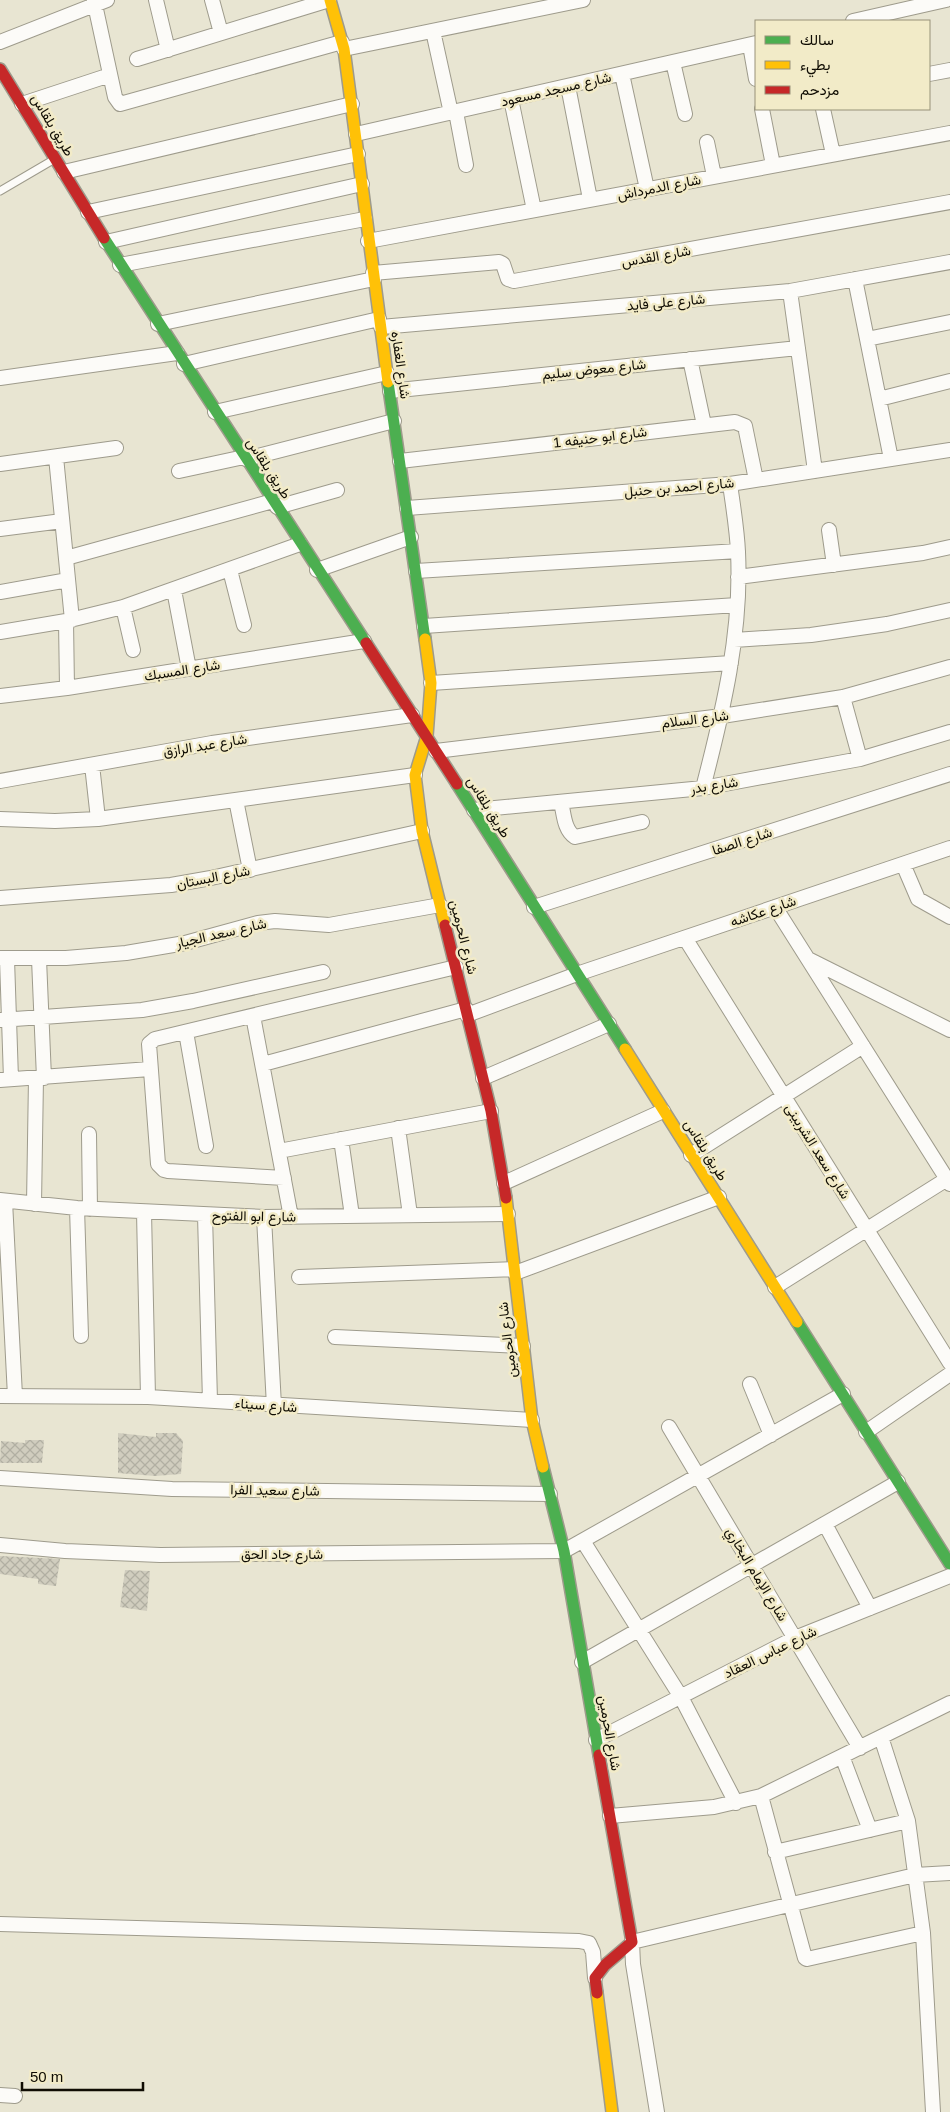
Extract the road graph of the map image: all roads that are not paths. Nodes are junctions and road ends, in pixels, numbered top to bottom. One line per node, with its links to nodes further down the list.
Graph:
1 (156, 0): 13 (street)
2 (212, 0): 9 (street)
3 (329, 0): 9 (street); 12 (street, شارع الغفاره)
4 (583, 0): 8 (street)
5 (946, 0): 7 (street)
6 (99, 2): 10 (street); 19 (street)
7 (857, 20)
8 (434, 31): 12 (street); 28 (street)
9 (221, 33): 13 (street)
10 (0, 42)
11 (753, 44): 15 (street, شارع مسجد مسعود); 16 (street)
12 (343, 45): 19 (street); 25 (street, شارع الغفاره)
13 (168, 50): 14 (street)
14 (137, 59)
15 (673, 62): 20 (street, شارع مسجد مسعود); 29 (street)
16 (755, 67)
17 (0, 69): 24 (street, طريق بلقاس)
18 (950, 70): 21 (street)
19 (110, 74): 24 (street)
20 (622, 74): 22 (street, شارع مسجد مسعود); 41 (street)
21 (930, 74)
22 (568, 86): 23 (street, شارع مسجد مسعود); 43 (street)
23 (511, 99): 28 (street, شارع مسجد مسعود); 45 (street)
24 (22, 104): 35 (street, طريق بلقاس)
25 (352, 104): 31 (street, شارع الغفاره); 38 (street)
26 (762, 110): 37 (street)
27 (823, 110): 34 (street)
28 (454, 112): 31 (street, شارع مسجد مسعود); 36 (street)
29 (685, 114)
30 (950, 132): 34 (street, شارع الدمرداش)
31 (356, 134): 33 (street, شارع الغفاره)
32 (707, 142): 39 (street)
33 (358, 154): 40 (street, شارع الغفاره); 46 (street)
34 (833, 154): 37 (street, شارع الدمرداش)
35 (56, 159): 38 (street, طريق بلقاس); 42 (lane)
36 (466, 165)
37 (773, 165): 39 (street, شارع الدمرداش)
38 (64, 172): 46 (street, طريق بلقاس)
39 (714, 176): 41 (street, شارع الدمرداش)
40 (362, 184): 47 (street, شارع الغفاره); 49 (street)
41 (647, 189): 43 (street, شارع الدمرداش)
42 (0, 191)
43 (590, 200): 45 (street, شارع الدمرداش)
44 (950, 202): 52 (street, شارع القدس)
45 (534, 210): 48 (street, شارع الدمرداش)
46 (88, 212): 49 (street, طريق بلقاس)
47 (365, 220): 48 (street, شارع الغفاره); 51 (street)
48 (368, 241): 52 (street, شارع الغفاره)
49 (106, 242): 51 (street, طريق بلقاس)
50 (950, 262): 53 (street, شارع على فايد)
51 (120, 265): 57 (street, طريق بلقاس)
52 (373, 276): 56 (street, شارع الغفاره); 57 (street)
53 (855, 279): 54 (street, شارع على فايد); 58 (street)
54 (790, 291): 56 (street, شارع على فايد); 59 (street)
55 (950, 322): 58 (street)
56 (380, 323): 60 (street, شارع على فايد); 62 (street, شارع الغفاره)
57 (158, 324): 60 (street, طريق بلقاس)
58 (867, 339): 66 (street)
59 (798, 348): 61 (street, شارع معوض سليم); 78 (street)
60 (181, 359): 63 (street, شارع على فايد); 67 (street, طريق بلقاس)
61 (690, 359): 65 (street, شارع معوض سليم); 69 (street)
62 (387, 373): 65 (street, شارع الغفاره); 67 (street)
63 (0, 378)
64 (950, 381): 66 (street)
65 (390, 391): 68 (street, شارع الغفاره)
66 (879, 399): 74 (street)
67 (216, 412): 73 (street, طريق بلقاس)
68 (394, 421): 73 (street); 75 (street, شارع الغفاره)
69 (704, 425): 75 (street, شارع ابو حنيفه 1); 79 (street, شارع ابو حنيفه 1)
70 (116, 448): 72 (street)
71 (950, 450): 74 (street, شارع احمد بن حنبل)
72 (56, 456): 76 (street); 84 (street)
73 (245, 458): 77 (street); 82 (street, طريق بلقاس)
74 (891, 459): 78 (street, شارع احمد بن حنبل)
75 (400, 461): 83 (street, شارع الغفاره)
76 (0, 464)
77 (179, 471)
78 (815, 471): 79 (street, شارع احمد بن حنبل)
79 (756, 480): 80 (street, شارع احمد بن حنبل)
80 (730, 484): 83 (street, شارع احمد بن حنبل); 90 (street)
81 (337, 490): 82 (street)
82 (275, 504): 88 (street, طريق بلقاس); 91 (street)
83 (406, 508): 87 (street, شارع الغفاره)
84 (62, 521): 85 (street); 91 (street)
85 (0, 529)
86 (829, 530): 92 (street)
87 (411, 537): 94 (street); 95 (street, شارع الغفاره)
88 (300, 544): 93 (street); 94 (street, طريق بلقاس)
89 (950, 547): 92 (street)
90 (738, 551): 95 (street); 96 (street)
91 (66, 558): 97 (street)
92 (834, 565): 96 (street)
93 (230, 570): 98 (street); 104 (street)
94 (317, 570): 108 (street, طريق بلقاس)
95 (416, 571): 105 (street, شارع الغفاره)
96 (738, 577): 100 (street)
97 (68, 580): 99 (street); 103 (street)
98 (174, 590): 101 (street); 112 (street)
99 (0, 592)
100 (737, 605): 105 (street); 107 (street)
101 (123, 607): 103 (street); 109 (street)
102 (950, 610): 107 (street)
103 (69, 621): 106 (street); 114 (street)
104 (244, 625)
105 (424, 626): 113 (street, شارع الغفاره)
106 (0, 632)
107 (734, 640): 110 (street)
108 (364, 641): 112 (street, شارع المسبك); 117 (street, طريق بلقاس)
109 (133, 650)
110 (731, 663): 113 (street); 118 (street)
111 (950, 667): 116 (street, شارع السلام)
112 (189, 669): 114 (street, شارع المسبك)
113 (431, 683): 120 (street, شارع الغفاره)
114 (67, 688): 115 (street, شارع المسبك)
115 (0, 696)
116 (842, 697): 118 (street, شارع السلام); 122 (street)
117 (412, 714): 120 (street, طريق بلقاس); 123 (street, شارع عبد الرازق)
118 (722, 716): 121 (street, شارع السلام); 127 (street)
119 (950, 732): 122 (street, شارع بدر)
120 (427, 736): 121 (street, طريق بلقاس); 125 (street, شارع الحرمين)
121 (436, 751): 130 (street, طريق بلقاس)
122 (860, 759): 127 (street, شارع بدر)
123 (92, 765): 126 (street, شارع عبد الرازق); 132 (street)
124 (950, 774): 140 (street, شارع الصفا)
125 (415, 775): 128 (street); 134 (street, شارع الحرمين)
126 (0, 781)
127 (703, 788): 129 (street, شارع بدر)
128 (236, 800): 132 (street); 137 (street)
129 (561, 802): 130 (street, شارع بدر); 133 (street)
130 (474, 810): 140 (street, طريق بلقاس)
131 (0, 819): 132 (street)
132 (98, 819)
133 (642, 822)
134 (422, 831): 137 (street, شارع البستان); 139 (street, شارع الحرمين)
135 (950, 848): 136 (street, شارع عكاشه)
136 (903, 864): 141 (street, شارع عكاشه); 142 (street)
137 (250, 870): 138 (street, شارع البستان)
138 (0, 898)
139 (440, 904): 145 (street, شارع سعد الجيار); 147 (street, شارع الحرمين)
140 (534, 907): 149 (street, طريق بلقاس)
141 (775, 907): 143 (street, شارع عكاشه); 146 (street)
142 (950, 917)
143 (685, 938): 149 (street, شارع عكاشه); 163 (street, شارع سعد الشربينى)
144 (4, 959): 145 (street, شارع سعد الجيار); 153 (street)
145 (39, 959): 152 (street)
146 (808, 960): 155 (street); 157 (street)
147 (456, 967): 150 (street, شارع الحرمين); 151 (street)
148 (323, 972): 152 (street)
149 (577, 974): 150 (street, شارع عكاشه); 154 (street, طريق بلقاس)
150 (467, 1012): 158 (street, شارع عكاشه); 161 (street, شارع الحرمين)
151 (253, 1016): 156 (street); 158 (street)
152 (42, 1017): 153 (street); 160 (street)
153 (4, 1020): 162 (street)
154 (608, 1024): 161 (street); 165 (street, طريق بلقاس)
155 (950, 1030)
156 (186, 1032): 159 (street); 169 (street)
157 (863, 1046): 163 (street); 173 (street)
158 (263, 1064): 170 (street)
159 (150, 1069): 160 (street); 172 (street)
160 (40, 1078): 162 (street); 177 (street)
161 (483, 1078): 164 (street, شارع الحرمين)
162 (5, 1079)
163 (784, 1096): 171 (street); 186 (street, شارع سعد الشربينى)
164 (491, 1111): 166 (street); 174 (street, شارع الحرمين)
165 (664, 1111): 171 (street, طريق بلقاس); 174 (street)
166 (398, 1128): 168 (street); 182 (street)
167 (89, 1134): 178 (street)
168 (341, 1139): 170 (street); 183 (street)
169 (206, 1146)
170 (279, 1151): 172 (street)
171 (691, 1154): 175 (street, طريق بلقاس)
172 (284, 1178): 185 (street)
173 (948, 1182): 186 (street)
174 (504, 1183): 180 (street, شارع الحرمين)
175 (718, 1197): 187 (street); 189 (street, طريق بلقاس)
176 (2, 1201): 177 (street, شارع ابو الفتوح); 198 (street)
177 (34, 1204): 178 (street, شارع ابو الفتوح)
178 (84, 1208): 179 (street, شارع ابو الفتوح); 190 (street)
179 (144, 1212): 181 (street, شارع ابو الفتوح); 199 (street)
180 (508, 1214): 182 (street, شارع ابو الفتوح); 187 (street, شارع الحرمين)
181 (205, 1215): 184 (street, شارع ابو الفتوح); 200 (street)
182 (410, 1215): 183 (street, شارع ابو الفتوح)
183 (352, 1216): 185 (street, شارع ابو الفتوح)
184 (264, 1217): 185 (street, شارع ابو الفتوح); 201 (street)
185 (290, 1217)
186 (867, 1230): 189 (street); 193 (street, شارع سعد الشربينى)
187 (515, 1271): 188 (street); 192 (street, شارع الحرمين)
188 (299, 1277)
189 (775, 1287): 196 (street, طريق بلقاس)
190 (81, 1336)
191 (335, 1337): 192 (street)
192 (523, 1346): 202 (street, شارع الحرمين)
193 (950, 1364)
194 (950, 1374): 204 (street)
195 (750, 1384): 205 (street)
196 (843, 1394): 204 (street, طريق بلقاس); 205 (street)
197 (0, 1396): 198 (street, شارع سيناء)
198 (14, 1396): 199 (street, شارع سيناء)
199 (148, 1397): 200 (street, شارع سيناء)
200 (210, 1401): 201 (street, شارع سيناء)
201 (274, 1406): 202 (street, شارع سيناء)
202 (532, 1420): 209 (street, شارع الحرمين)
203 (669, 1427): 206 (street, شارع الإمام البخاري)
204 (866, 1432): 208 (street, طريق بلقاس)
205 (771, 1435): 206 (street)
206 (698, 1476): 211 (street); 215 (street, شارع الإمام البخاري)
207 (0, 1478): 209 (street, شارع سعيد الفرا)
208 (898, 1482): 210 (street); 214 (street, طريق بلقاس)
209 (550, 1494): 213 (street, شارع الحرمين)
210 (825, 1524): 215 (street); 217 (street)
211 (583, 1541): 213 (street); 218 (street)
212 (0, 1545): 213 (street, شارع جاد الحق)
213 (564, 1552): 220 (street, شارع الحرمين)
214 (950, 1564)
215 (752, 1566): 218 (street); 219 (street, شارع الإمام البخاري)
216 (950, 1576): 217 (street, شارع عباس العقاد)
217 (870, 1608): 219 (street, شارع عباس العقاد)
218 (639, 1630): 220 (street); 221 (street)
219 (795, 1638): 221 (street, شارع عباس العقاد); 225 (street, شارع الإمام البخاري)
220 (582, 1662): 224 (street, شارع الحرمين)
221 (681, 1696): 224 (street, شارع عباس العقاد); 228 (street)
222 (950, 1703): 223 (street)
223 (881, 1737): 225 (street); 230 (street)
224 (596, 1740): 229 (street, شارع الحرمين)
225 (860, 1748): 226 (street)
226 (842, 1756): 227 (street); 231 (street)
227 (761, 1796): 228 (street); 232 (street)
228 (736, 1803): 229 (street)
229 (610, 1816): 238 (street, شارع الحرمين)
230 (908, 1821): 231 (street); 234 (street)
231 (870, 1830): 232 (street)
232 (775, 1852): 235 (street)
233 (950, 1873): 234 (street)
234 (915, 1875): 235 (street); 237 (street)
235 (789, 1905): 237 (street); 238 (street)
236 (0, 1924): 239 (street)
237 (923, 1933): 244 (street)
238 (632, 1942): 239 (street); 243 (street)
239 (596, 1978): 242 (street)
240 (0, 2095): 241 (street)
241 (15, 2096)
242 (612, 2112)
243 (657, 2112)
244 (933, 2112)

